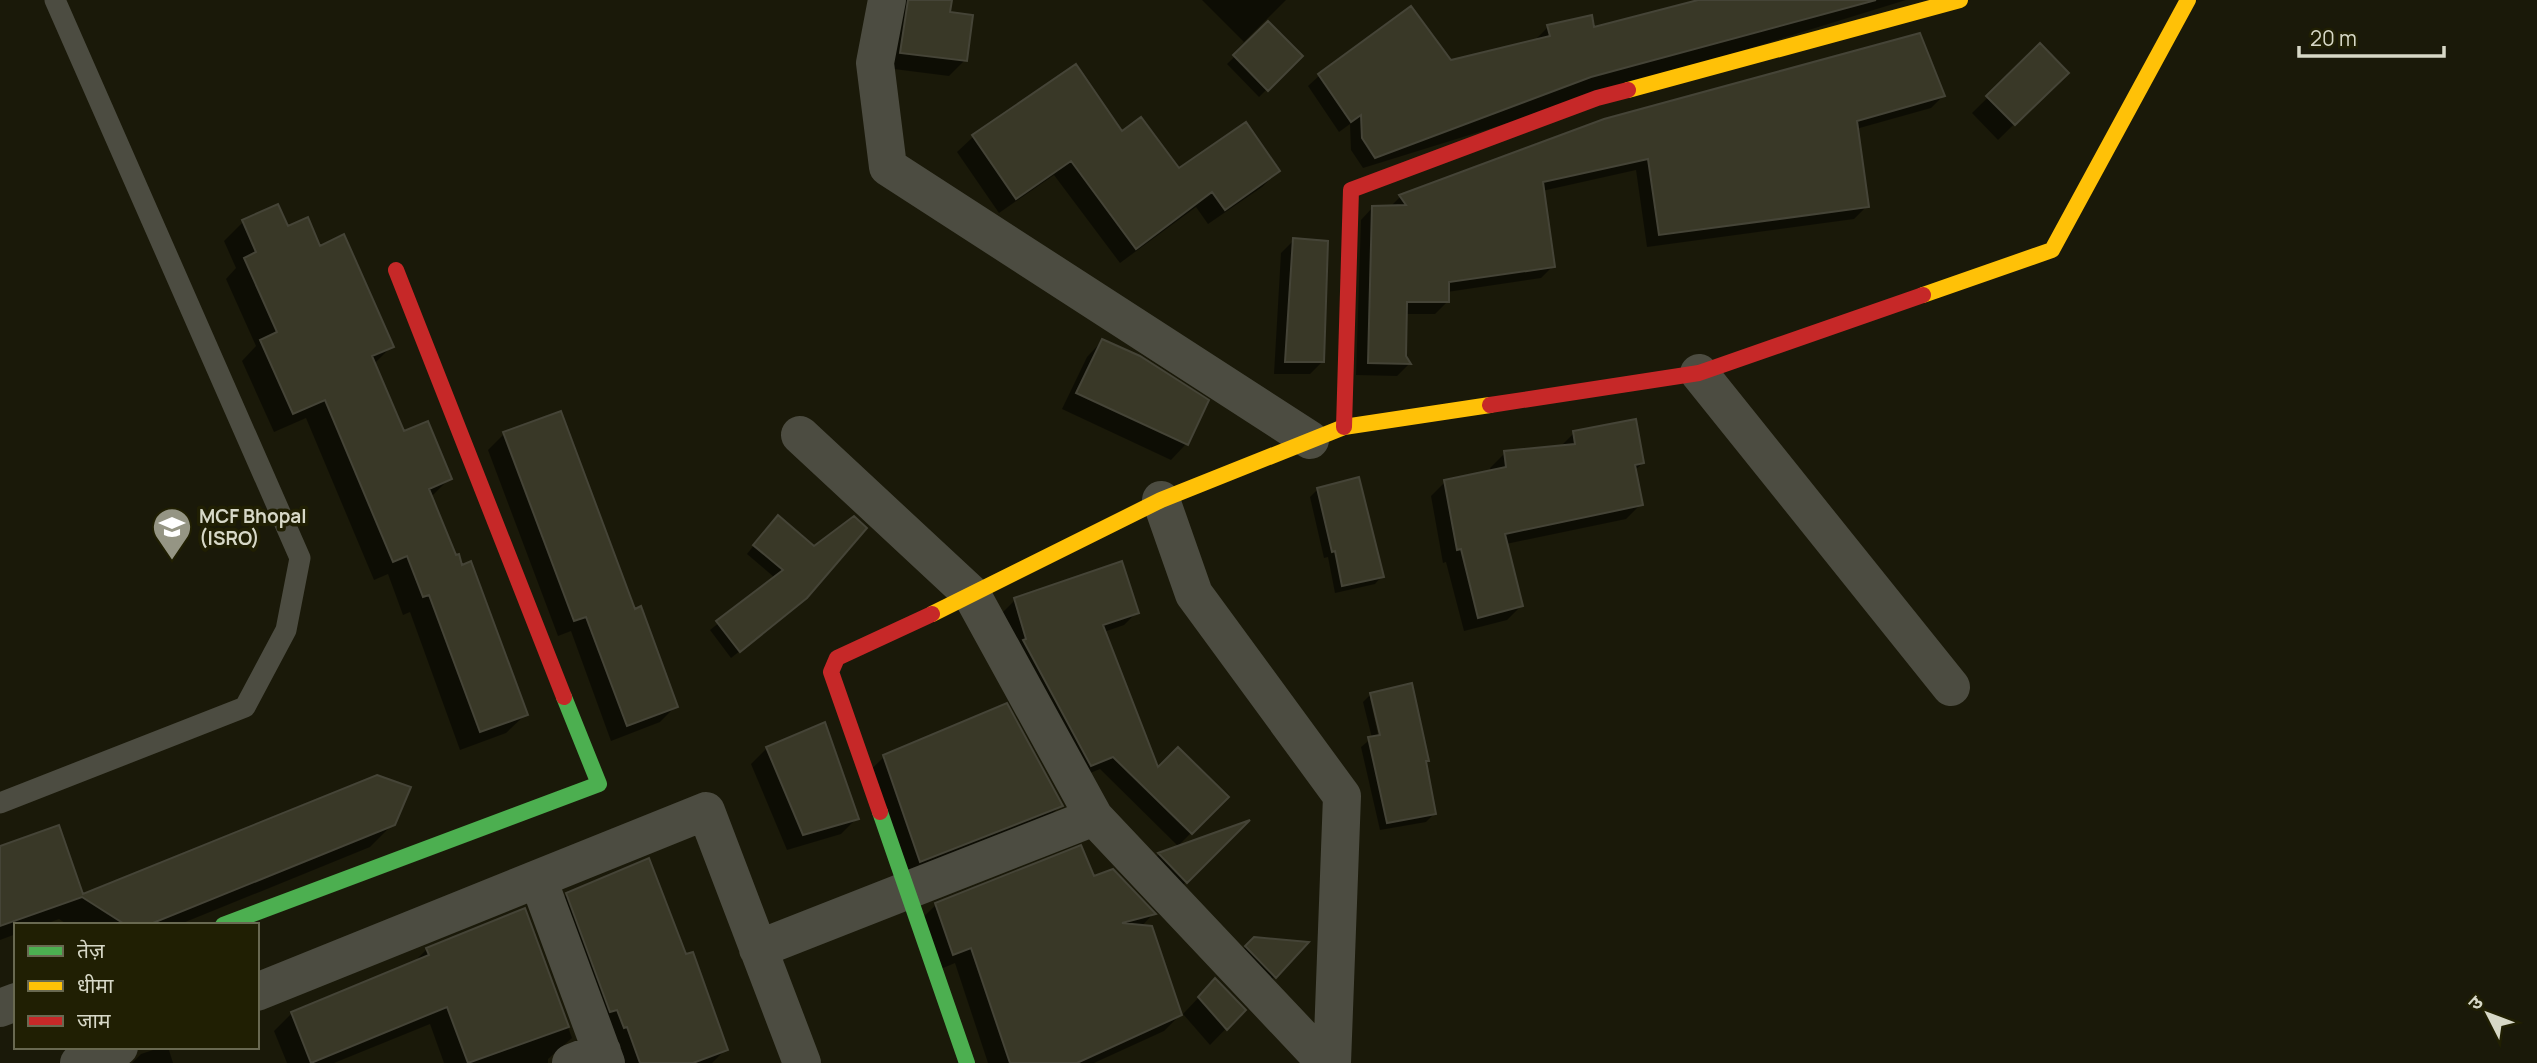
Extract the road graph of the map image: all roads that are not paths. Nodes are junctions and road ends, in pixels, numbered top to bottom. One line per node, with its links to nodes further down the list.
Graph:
1 (55, 0): 12 (lane)
2 (887, 0): 7 (street)
3 (1960, 0): 7 (street)
4 (2188, 0): 6 (street)
5 (396, 270): 16 (street)
6 (1699, 373): 7 (street); 11 (street)
7 (1327, 433): 9 (street)
8 (800, 435): 10 (street)
9 (1161, 500): 10 (street); 25 (street)
10 (972, 595): 13 (street); 15 (street)
11 (1951, 687)
12 (0, 803)
13 (1094, 817): 15 (street); 24 (street)
14 (538, 879): 17 (street); 18 (street); 20 (street)
15 (908, 891): 17 (street); 21 (street)
16 (228, 923)
17 (758, 948): 23 (street)
18 (259, 991)
19 (114, 1049): 22 (street)
20 (593, 1059)
21 (958, 1060)
22 (79, 1063)
23 (802, 1063)
24 (1326, 1063)
25 (1332, 1063)

